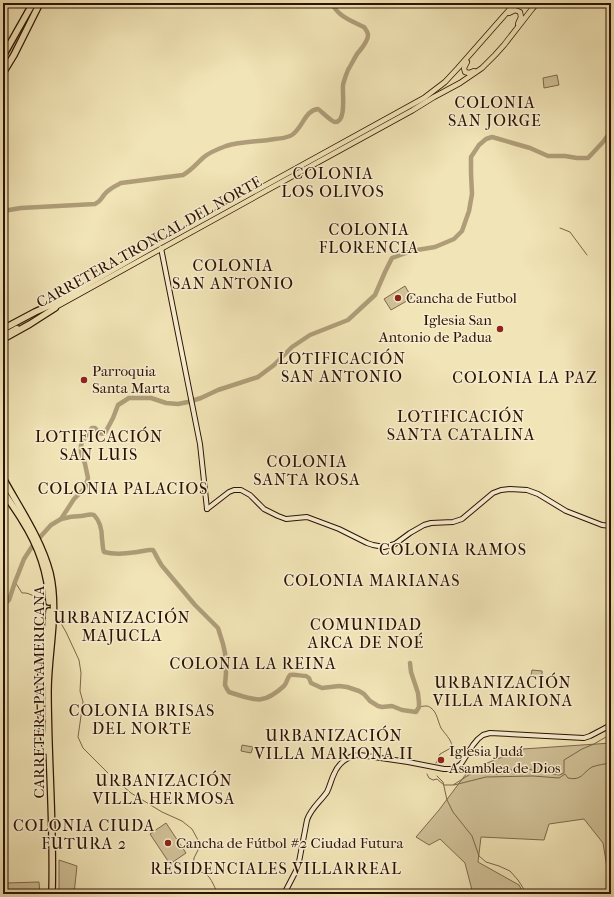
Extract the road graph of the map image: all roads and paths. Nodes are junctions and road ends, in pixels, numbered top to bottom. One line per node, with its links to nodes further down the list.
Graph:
1 (40, 3): 5 (highway)
2 (518, 3): 7 (main road, CARRETERA TRONCAL DEL NORTE)
3 (537, 3): 9 (main road, CARRETERA TRONCAL DEL NORTE)
4 (32, 5): 5 (highway); 6 (highway)
5 (37, 9): 8 (highway)
6 (25, 16): 8 (highway); 11 (highway)
7 (502, 18): 9 (main road); 10 (main road, CARRETERA TRONCAL DEL NORTE)
8 (31, 22): 13 (highway)
9 (516, 29): 12 (main road, CARRETERA TRONCAL DEL NORTE)
10 (473, 52): 12 (main road); 15 (main road, CARRETERA TRONCAL DEL NORTE)
11 (3, 56)
12 (482, 68): 14 (main road, CARRETERA TRONCAL DEL NORTE)
13 (3, 73)
14 (161, 248): 15 (main road, CARRETERA TRONCAL DEL NORTE); 21 (street)
15 (54, 306): 16 (highway); 17 (highway)
16 (3, 331)
17 (3, 337)
18 (3, 478): 20 (highway)
19 (3, 491): 20 (highway)
20 (25, 520): 22 (highway, CARRETERA PANAMERICANA)
21 (611, 526)
22 (45, 562): 24 (highway, CARRETERA PANAMERICANA); 25 (highway, CARRETERA PANAMERICANA)
23 (611, 725): 26 (street)
24 (48, 894)
25 (52, 894)
26 (284, 894)

